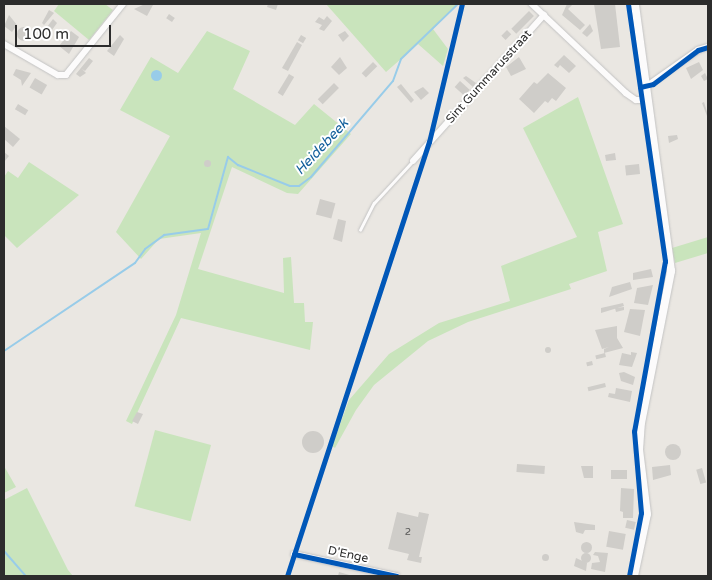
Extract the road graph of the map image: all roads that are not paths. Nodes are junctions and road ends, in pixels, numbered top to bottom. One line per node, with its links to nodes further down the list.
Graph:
1 (123, 4): 5 (street)
2 (532, 4): 4 (street)
3 (634, 4): 7 (street)
4 (544, 15): 8 (street); 9 (street, Sint Gummarusstraat)
5 (4, 44)
6 (708, 47): 7 (street)
7 (647, 86): 8 (street)
8 (648, 100): 13 (street)
9 (412, 161): 10 (lane)
10 (360, 230)
11 (294, 554): 12 (street, D'Enge)
12 (397, 576)
13 (634, 576)

